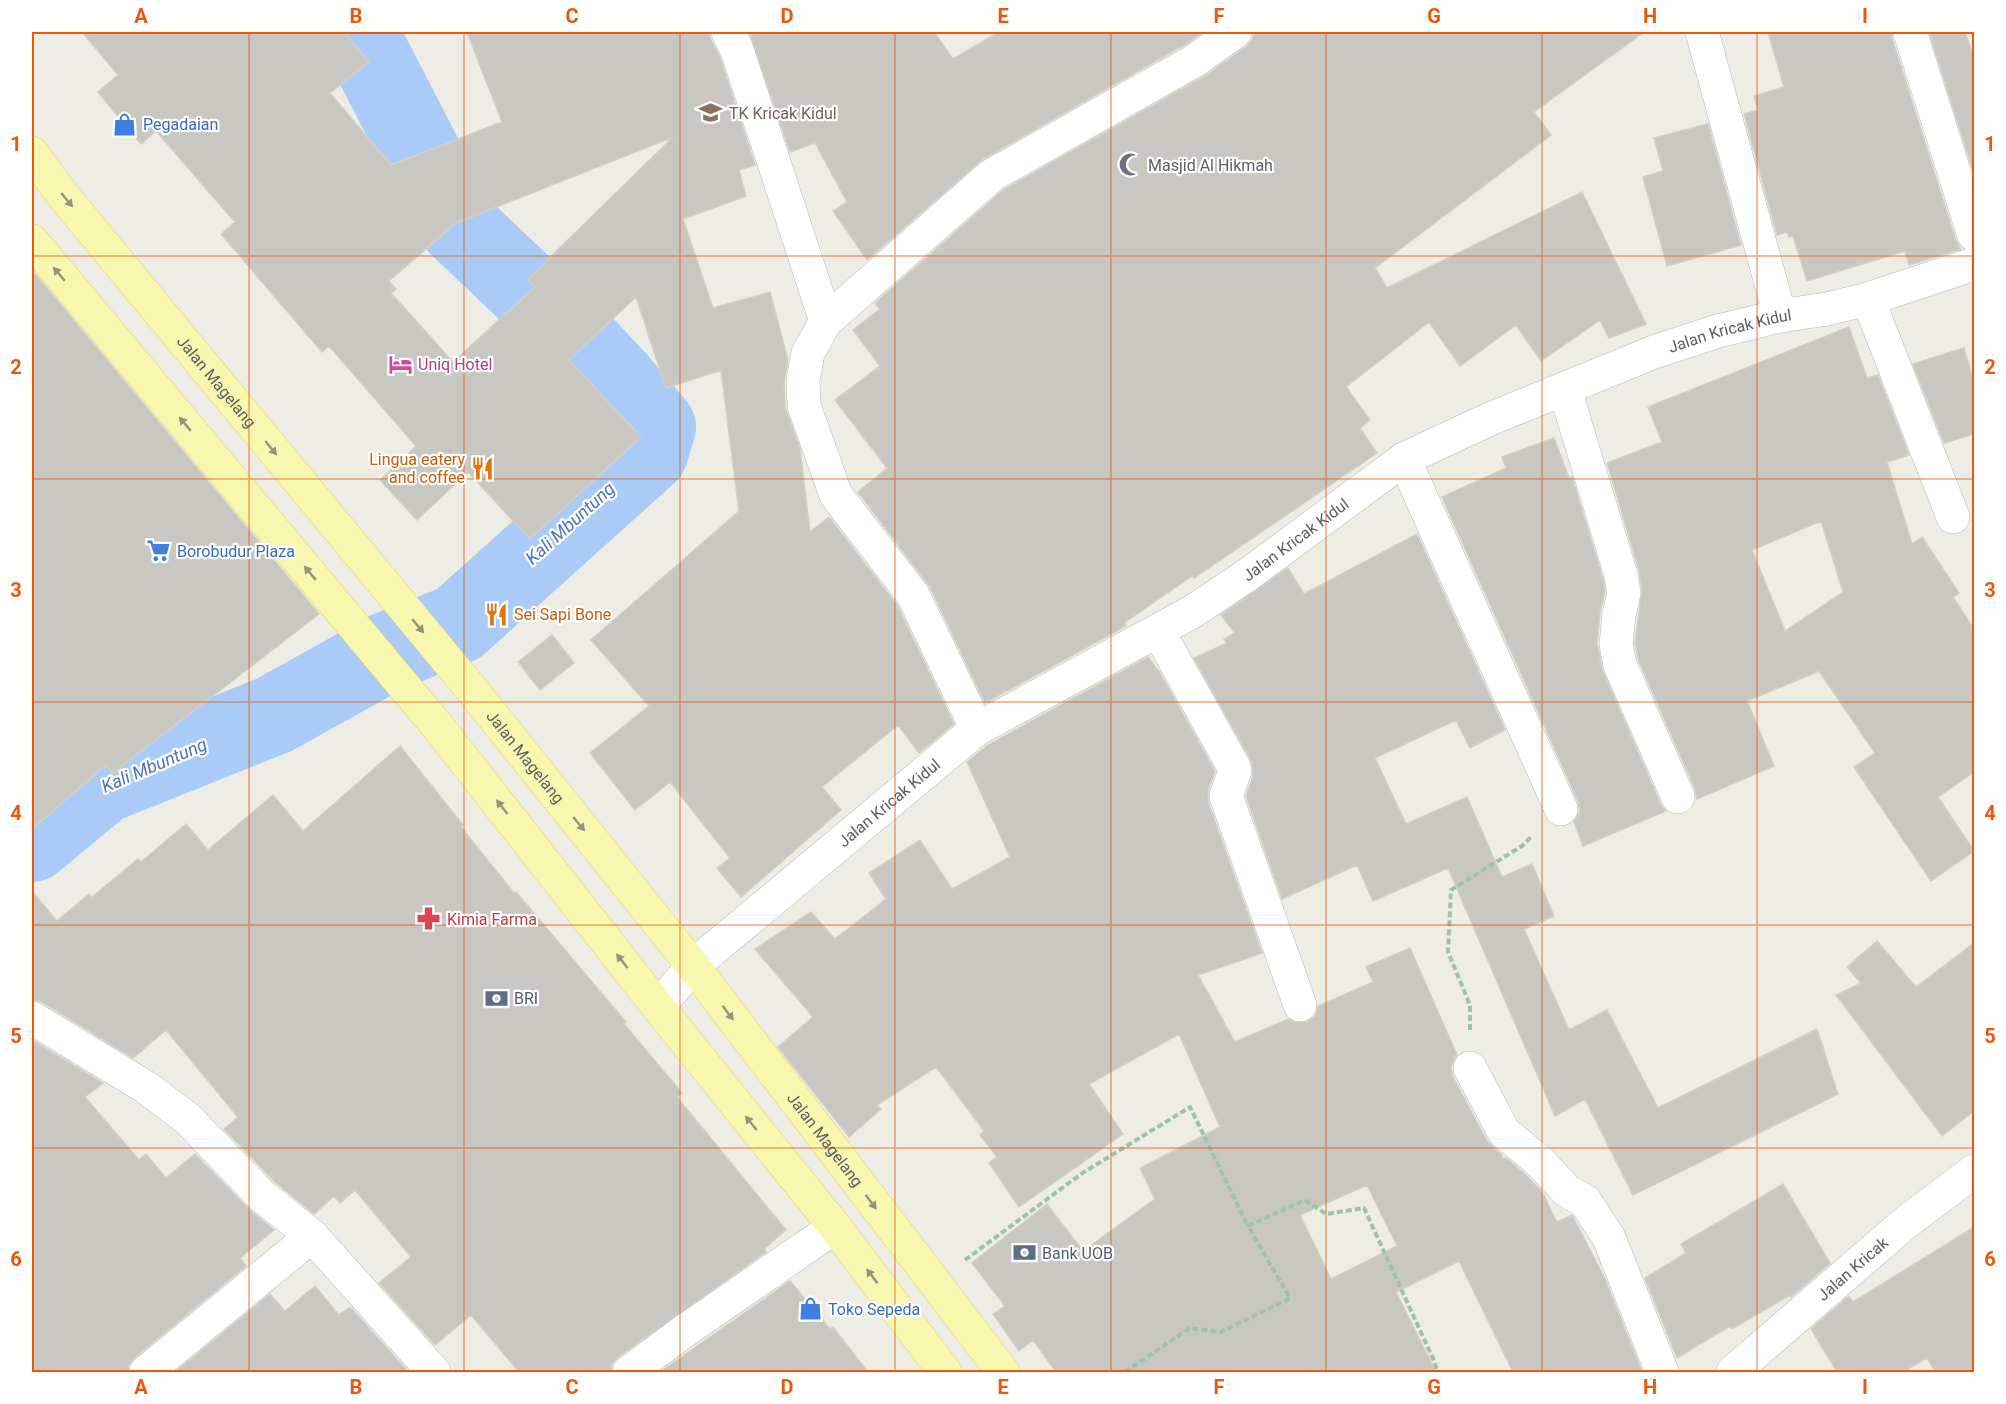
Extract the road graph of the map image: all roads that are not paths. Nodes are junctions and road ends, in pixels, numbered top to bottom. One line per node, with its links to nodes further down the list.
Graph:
1 (728, 32): 11 (street)
2 (1235, 32): 11 (street)
3 (1702, 32): 10 (street)
4 (1910, 32): 6 (street)
5 (32, 153): 19 (main road, Jalan Magelang, one-way to 19)
6 (1974, 235)
7 (32, 241): 21 (main road, one-way to 7)
8 (1974, 264): 9 (street, Jalan Kricak Kidul)
9 (1868, 299): 10 (street, Jalan Kricak Kidul); 14 (street)
10 (1780, 316): 12 (street, Jalan Kricak Kidul)
11 (826, 321): 16 (street)
12 (1565, 390): 13 (street, Jalan Kricak Kidul); 17 (street)
13 (1404, 459): 15 (street, Jalan Kricak Kidul); 18 (street)
14 (1953, 517)
15 (1158, 631): 16 (street, Jalan Kricak Kidul); 20 (street)
16 (977, 729): 19 (street, Jalan Kricak Kidul)
17 (1678, 797)
18 (1561, 809)
19 (693, 966): 21 (street, Jalan Kricak Kidul); 31 (main road, Jalan Magelang, one-way to 31)
20 (1300, 1005)
21 (658, 1007): 25 (main road, one-way to 21)
22 (32, 1017): 26 (street)
23 (1470, 1068): 32 (street)
24 (1974, 1171): 33 (street, Jalan Kricak)
25 (835, 1227): 29 (street); 30 (main road, one-way to 25)
26 (312, 1236): 27 (street); 28 (street)
27 (146, 1372)
28 (434, 1372)
29 (629, 1372)
30 (945, 1372)
31 (1003, 1372)
32 (1662, 1372)
33 (1733, 1372)

